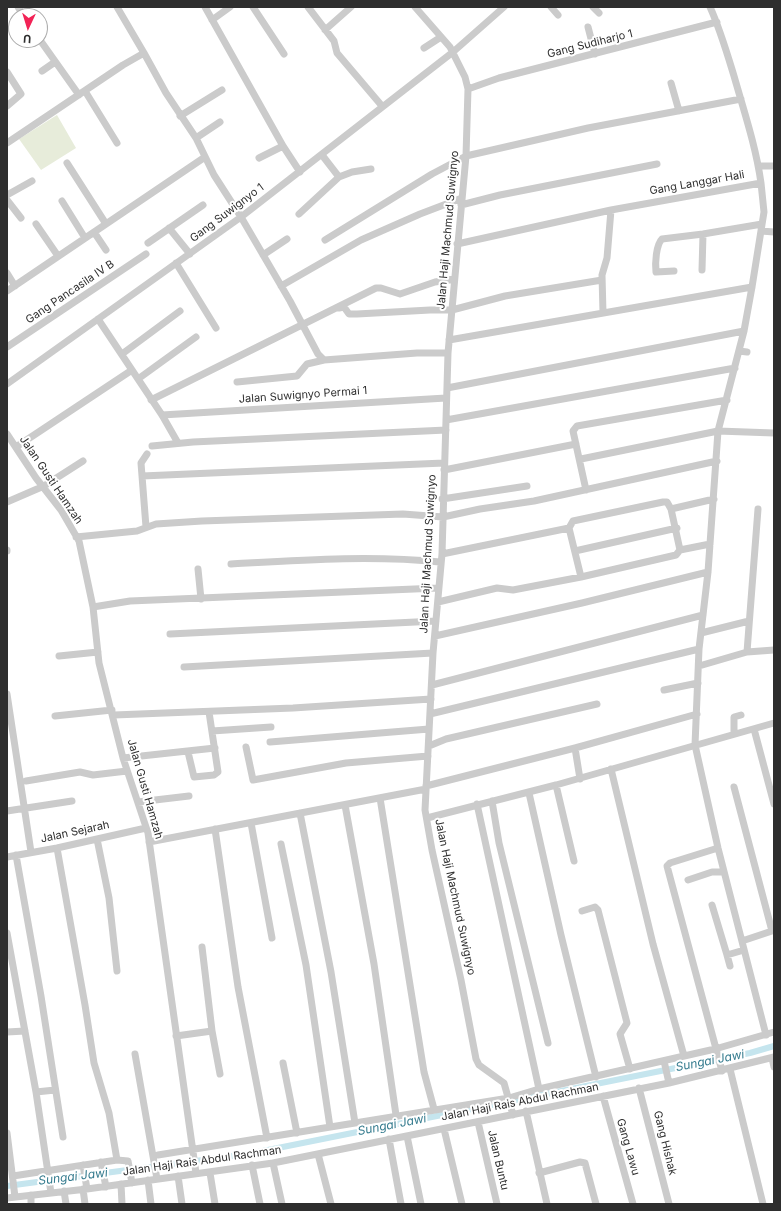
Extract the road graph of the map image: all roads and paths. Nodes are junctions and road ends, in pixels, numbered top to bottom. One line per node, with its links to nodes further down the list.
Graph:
1 (118, 7): 22 (street)
2 (205, 7): 14 (street)
3 (230, 7): 14 (street)
4 (253, 7): 23 (street)
5 (308, 7): 17 (street)
6 (351, 7): 17 (street)
7 (415, 7): 18 (street, Jalan Haji Machmud Suwignyo)
8 (504, 7): 21 (street, Gang Suwignyo 1)
9 (551, 7): 13 (street)
10 (592, 7): 12 (street)
11 (710, 7): 15 (street, Gang Langgar Hali)
12 (598, 13)
13 (558, 15)
14 (212, 20): 41 (street)
15 (717, 22): 24 (street, Gang Sudiharjo 1); 32 (street, Gang Langgar Hali)
16 (588, 27): 24 (street)
17 (325, 30): 34 (street)
18 (441, 37): 20 (street); 21 (street, Jalan Haji Machmud Suwignyo)
19 (45, 48): 25 (street)
20 (424, 48)
21 (453, 52): 29 (street, Jalan Haji Machmud Suwignyo); 34 (street, Gang Suwignyo 1)
22 (144, 53): 31 (street); 36 (street)
23 (284, 54)
24 (595, 54): 29 (street, Gang Sudiharjo 1)
25 (55, 62): 26 (street); 31 (street)
26 (42, 71)
27 (7, 72): 33 (street)
28 (671, 83): 35 (street)
29 (468, 89): 43 (street, Jalan Haji Machmud Suwignyo)
30 (222, 90): 36 (street)
31 (82, 93): 39 (street); 40 (street)
32 (741, 99): 35 (street); 48 (street, Gang Langgar Hali)
33 (7, 106)
34 (382, 106): 42 (street, Gang Suwignyo 1)
35 (679, 111): 43 (street)
36 (180, 116): 38 (street)
37 (220, 122): 38 (street)
38 (196, 138): 44 (street)
39 (117, 143)
40 (7, 144)
41 (284, 146): 45 (street); 51 (street)
42 (322, 155): 51 (street, Gang Suwignyo 1); 52 (street)
43 (466, 156): 58 (street, Jalan Haji Machmud Suwignyo); 73 (street)
44 (205, 157): 62 (street); 65 (street)
45 (258, 158)
46 (67, 163): 65 (street)
47 (657, 164): 58 (street)
48 (759, 166): 49 (street); 54 (street, Gang Langgar Hali)
49 (774, 166)
50 (371, 169): 52 (street)
51 (300, 172): 62 (street, Gang Suwignyo 1)
52 (339, 177): 61 (street)
53 (32, 181): 55 (street)
54 (761, 183): 60 (street, Gang Langgar Hali); 67 (street)
55 (7, 195)
56 (7, 200): 63 (street)
57 (62, 201): 71 (street)
58 (462, 201): 75 (street, Jalan Haji Machmud Suwignyo); 88 (street)
59 (203, 205): 66 (street)
60 (611, 210): 75 (street, Gang Langgar Hali); 86 (street)
61 (299, 214)
62 (241, 217): 78 (street, Gang Suwignyo 1); 79 (street)
63 (21, 218)
64 (36, 224): 80 (street)
65 (106, 224): 68 (street)
66 (169, 228): 74 (street); 78 (street)
67 (762, 228): 69 (street); 70 (street); 89 (street)
68 (94, 232): 71 (street); 76 (street)
69 (774, 232)
70 (703, 234): 82 (street); 83 (street)
71 (85, 238): 80 (street)
72 (287, 239): 79 (street)
73 (325, 240)
74 (148, 243)
75 (457, 244): 85 (street, Jalan Haji Machmud Suwignyo)
76 (106, 250)
77 (146, 254): 101 (street, Gang Pancasila IV B)
78 (190, 254): 81 (street, Gang Suwignyo 1)
79 (263, 255): 88 (street)
80 (58, 256): 87 (street)
81 (176, 263): 95 (street, Gang Suwignyo 1); 97 (street)
82 (702, 270)
83 (674, 271)
84 (7, 273): 87 (street)
85 (454, 279): 91 (street); 92 (street, Jalan Haji Machmud Suwignyo)
86 (602, 280): 92 (street); 94 (street)
87 (15, 286): 90 (street)
88 (281, 286): 96 (street)
89 (752, 287): 94 (street); 98 (street)
90 (7, 291)
91 (339, 308): 92 (street); 96 (street)
92 (452, 310): 100 (street, Jalan Haji Machmud Suwignyo)
93 (180, 311): 105 (street)
94 (603, 313): 100 (street)
95 (98, 319): 105 (street); 111 (street, Gang Suwignyo 1)
96 (304, 325): 106 (street); 114 (street)
97 (216, 328)
98 (744, 331): 102 (street); 112 (street)
99 (196, 337): 109 (street)
100 (450, 340): 104 (street, Jalan Haji Machmud Suwignyo)
101 (7, 347)
102 (739, 351): 103 (street); 107 (street)
103 (747, 352)
104 (448, 353): 106 (street); 112 (street, Jalan Haji Machmud Suwignyo)
105 (122, 354): 108 (street)
106 (324, 360): 110 (street)
107 (735, 368): 115 (street); 117 (street)
108 (132, 370): 109 (street); 125 (street)
109 (138, 379): 114 (street)
110 (237, 382)
111 (7, 384)
112 (447, 388): 113 (street, Jalan Haji Machmud Suwignyo)
113 (446, 398): 116 (street, Jalan Suwignyo Permai 1); 117 (street, Jalan Haji Machmud Suwignyo)
114 (151, 400): 116 (street)
115 (726, 400): 119 (street); 123 (street)
116 (162, 415): 122 (street)
117 (446, 420): 118 (street, Jalan Haji Machmud Suwignyo)
118 (446, 430): 122 (street); 130 (street, Jalan Haji Machmud Suwignyo)
119 (718, 431): 120 (street); 127 (street); 129 (street)
120 (774, 433)
121 (8, 438): 125 (street, Jalan Gusti Hamzah)
122 (178, 443): 124 (street)
123 (576, 444): 127 (street); 130 (street)
124 (152, 446)
125 (16, 447): 132 (street, Jalan Gusti Hamzah)
126 (147, 454): 131 (street)
127 (581, 459): 134 (street)
128 (83, 461): 132 (street)
129 (717, 461): 134 (street); 136 (street)
130 (444, 466): 131 (street); 135 (street, Jalan Haji Machmud Suwignyo)
131 (142, 476): 141 (street)
132 (44, 486): 137 (street); 144 (street, Jalan Gusti Hamzah)
133 (527, 486): 135 (street)
134 (586, 490): 140 (street)
135 (442, 499): 140 (street, Jalan Haji Machmud Suwignyo)
136 (714, 499): 138 (street); 145 (street)
137 (7, 502)
138 (672, 509): 142 (street); 143 (street)
139 (758, 509): 160 (street)
140 (443, 517): 141 (street); 148 (street, Jalan Haji Machmud Suwignyo)
141 (146, 527): 144 (street)
142 (569, 528): 147 (street); 148 (street)
143 (676, 528): 146 (street); 147 (street)
144 (76, 537): 157 (street, Jalan Gusti Hamzah)
145 (710, 544): 146 (street); 152 (street)
146 (680, 550): 153 (street)
147 (575, 551): 153 (street)
148 (442, 554): 149 (street, Jalan Haji Machmud Suwignyo)
149 (440, 562): 150 (street); 154 (street, Jalan Haji Machmud Suwignyo)
150 (231, 564)
151 (198, 569): 155 (street)
152 (708, 572): 158 (street); 163 (street)
153 (581, 577): 156 (street)
154 (438, 588): 155 (street); 156 (street, Jalan Haji Machmud Suwignyo)
155 (201, 599): 157 (street)
156 (438, 602): 159 (street, Jalan Haji Machmud Suwignyo)
157 (93, 607): 166 (street, Jalan Gusti Hamzah)
158 (703, 615): 161 (street); 173 (street)
159 (436, 621): 162 (street); 163 (street, Jalan Haji Machmud Suwignyo)
160 (749, 621): 161 (street); 167 (street)
161 (701, 633): 164 (street)
162 (170, 634)
163 (435, 636): 168 (street, Jalan Haji Machmud Suwignyo)
164 (699, 649): 170 (street); 180 (street)
165 (774, 650): 167 (street)
166 (98, 652): 169 (street); 179 (street, Jalan Gusti Hamzah)
167 (747, 652): 170 (street)
168 (433, 653): 171 (street); 173 (street, Jalan Haji Machmud Suwignyo)
169 (59, 656)
170 (699, 666): 172 (street)
171 (184, 667)
172 (698, 683): 174 (street); 181 (street)
173 (432, 685): 176 (street, Jalan Haji Machmud Suwignyo)
174 (664, 690)
175 (7, 694): 189 (street)
176 (430, 699): 178 (street); 180 (street, Jalan Haji Machmud Suwignyo)
177 (598, 704): 193 (street)
178 (209, 712): 179 (street); 188 (street)
179 (113, 713): 183 (street); 199 (street, Jalan Gusti Hamzah)
180 (430, 714): 186 (street, Jalan Haji Machmud Suwignyo)
181 (697, 714): 192 (street); 196 (street)
182 (741, 715): 190 (street)
183 (55, 716)
184 (774, 722): 187 (street)
185 (271, 727): 188 (street)
186 (429, 729): 191 (street); 193 (street, Jalan Haji Machmud Suwignyo)
187 (754, 729): 190 (street); 214 (street)
188 (212, 731): 195 (street)
189 (10, 733): 216 (street)
190 (734, 734): 192 (street)
191 (270, 742)
192 (695, 745): 200 (street); 227 (street)
193 (429, 746): 198 (street, Jalan Haji Machmud Suwignyo)
194 (246, 747): 198 (street)
195 (215, 748): 197 (street); 197 (street)
196 (575, 748): 202 (street); 205 (street)
197 (188, 752): 199 (street)
198 (428, 756): 205 (street, Jalan Haji Machmud Suwignyo)
199 (123, 758): 201 (street, Jalan Gusti Hamzah)
200 (611, 768): 202 (street); 253 (street)
201 (127, 771): 203 (street); 212 (street, Jalan Gusti Hamzah)
202 (580, 778): 204 (street)
203 (26, 780)
204 (556, 785): 207 (street); 231 (street)
205 (426, 787): 209 (street); 219 (street, Jalan Haji Machmud Suwignyo)
206 (734, 787): 238 (street)
207 (528, 793): 211 (street); 262 (street)
208 (189, 796): 212 (street)
209 (380, 798): 215 (street); 270 (street)
210 (72, 801): 216 (street)
211 (492, 801): 213 (street); 250 (street)
212 (138, 802): 221 (street, Jalan Gusti Hamzah)
213 (477, 804): 219 (street); 265 (street)
214 (774, 804)
215 (345, 805): 218 (street); 273 (street)
216 (25, 808): 217 (street); 228 (street)
217 (7, 812)
218 (300, 814): 220 (street); 275 (street)
219 (427, 818): 269 (street, Jalan Haji Machmud Suwignyo)
220 (251, 823): 222 (street); 237 (street)
221 (146, 828): 223 (street, Jalan Sejarah); 224 (street, Jalan Gusti Hamzah)
222 (215, 829): 224 (street); 282 (street)
223 (97, 839): 226 (street, Jalan Sejarah); 243 (street)
224 (149, 842): 249 (street, Jalan Gusti Hamzah)
225 (281, 844): 276 (street)
226 (57, 848): 228 (street, Jalan Sejarah); 287 (street)
227 (718, 848): 232 (street); 251 (street)
228 (31, 852): 229 (street, Jalan Sejarah)
229 (16, 855): 230 (street, Jalan Sejarah); 266 (street)
230 (7, 857)
231 (574, 861)
232 (724, 872): 233 (street); 238 (street)
233 (688, 880)
234 (712, 905): 241 (street)
235 (582, 911): 258 (street)
236 (7, 933): 244 (street)
237 (272, 938)
238 (742, 941): 240 (street)
239 (202, 947): 245 (street)
240 (744, 950): 241 (street); 248 (street)
241 (727, 955): 242 (street)
242 (730, 966)
243 (117, 971)
244 (25, 1031): 246 (street); 267 (street)
245 (212, 1031): 249 (street); 261 (street)
246 (7, 1032)
247 (774, 1032): 248 (street)
248 (766, 1035): 251 (street)
249 (176, 1036): 284 (street, Jalan Gusti Hamzah)
250 (548, 1044)
251 (716, 1051): 253 (street); 259 (street)
252 (135, 1054): 296 (street)
253 (684, 1056): 255 (street)
254 (773, 1058): 257 (street); 260 (street, Jalan Haji Rais Abdul Rachman)
255 (664, 1062): 258 (street); 263 (street)
256 (283, 1063): 279 (street)
257 (774, 1067)
258 (630, 1069): 262 (street)
259 (721, 1069): 260 (street, Jalan Haji Rais Abdul Rachman); 263 (street, Jalan Haji Rais Abdul Rachman)
260 (730, 1069): 326 (street)
261 (220, 1074)
262 (596, 1077): 265 (street)
263 (668, 1079): 264 (street, Jalan Haji Rais Abdul Rachman)
264 (639, 1088): 268 (street, Jalan Haji Rais Abdul Rachman); 325 (street, Gang Hishak)
265 (539, 1089): 269 (street)
266 (55, 1090): 267 (street); 281 (street)
267 (36, 1092): 293 (street)
268 (603, 1096): 271 (street, Jalan Haji Rais Abdul Rachman); 324 (street, Gang Lawu)
269 (510, 1098): 270 (street); 272 (street, Jalan Haji Machmud Suwignyo)
270 (434, 1109): 273 (street)
271 (526, 1111): 272 (street, Jalan Haji Rais Abdul Rachman); 295 (street)
272 (512, 1113): 274 (street, Jalan Haji Rais Abdul Rachman)
273 (396, 1115): 275 (street)
274 (478, 1122): 277 (street, Jalan Haji Rais Abdul Rachman); 321 (street, Jalan Buntu)
275 (356, 1123): 276 (street)
276 (330, 1127): 279 (street)
277 (444, 1129): 280 (street, Jalan Haji Rais Abdul Rachman); 320 (street)
278 (7, 1133): 298 (street)
279 (297, 1133): 282 (street)
280 (407, 1136): 283 (street, Jalan Haji Rais Abdul Rachman); 319 (street)
281 (63, 1137)
282 (267, 1138): 284 (street)
283 (389, 1140): 285 (street, Jalan Haji Rais Abdul Rachman); 318 (street)
284 (194, 1152): 286 (street); 292 (street, Jalan Gusti Hamzah)
285 (318, 1154): 288 (street, Jalan Haji Rais Abdul Rachman); 317 (street)
286 (158, 1155)
287 (117, 1160): 289 (street); 299 (street)
288 (273, 1163): 290 (street, Jalan Haji Rais Abdul Rachman); 316 (street)
289 (102, 1165): 291 (street); 301 (street)
290 (252, 1165): 294 (street, Jalan Haji Rais Abdul Rachman); 315 (street)
291 (84, 1166): 293 (street); 303 (street)
292 (196, 1171): 294 (street, Jalan Haji Rais Abdul Rachman); 297 (street, Jalan Haji Rais Abdul Rachman)
293 (49, 1172): 298 (street); 304 (street)
294 (210, 1173): 314 (street)
295 (539, 1173): 322 (street); 323 (street)
296 (156, 1176): 297 (street, Jalan Haji Rais Abdul Rachman); 300 (street, Jalan Haji Rais Abdul Rachman)
297 (178, 1176): 313 (street)
298 (13, 1177): 307 (street)
299 (132, 1180): 300 (street, Jalan Haji Rais Abdul Rachman); 302 (street, Jalan Haji Rais Abdul Rachman)
300 (148, 1180): 312 (street)
301 (105, 1183): 302 (street, Jalan Haji Rais Abdul Rachman); 303 (street, Jalan Haji Rais Abdul Rachman)
302 (122, 1184): 311 (street)
303 (85, 1187): 305 (street, Jalan Haji Rais Abdul Rachman); 310 (street)
304 (50, 1191): 305 (street, Jalan Haji Rais Abdul Rachman); 306 (street, Jalan Haji Rais Abdul Rachman)
305 (64, 1191): 309 (street)
306 (31, 1195): 307 (street, Jalan Haji Rais Abdul Rachman); 308 (street)
307 (12, 1196)
308 (31, 1204)
309 (66, 1204)
310 (85, 1204)
311 (122, 1204)
312 (151, 1204)
313 (182, 1204)
314 (215, 1204)
315 (260, 1204)
316 (282, 1204)
317 (332, 1204)
318 (401, 1204)
319 (421, 1204)
320 (462, 1204)
321 (497, 1204)
322 (547, 1204)
323 (596, 1204)
324 (633, 1204)
325 (669, 1204)
326 (763, 1204)

